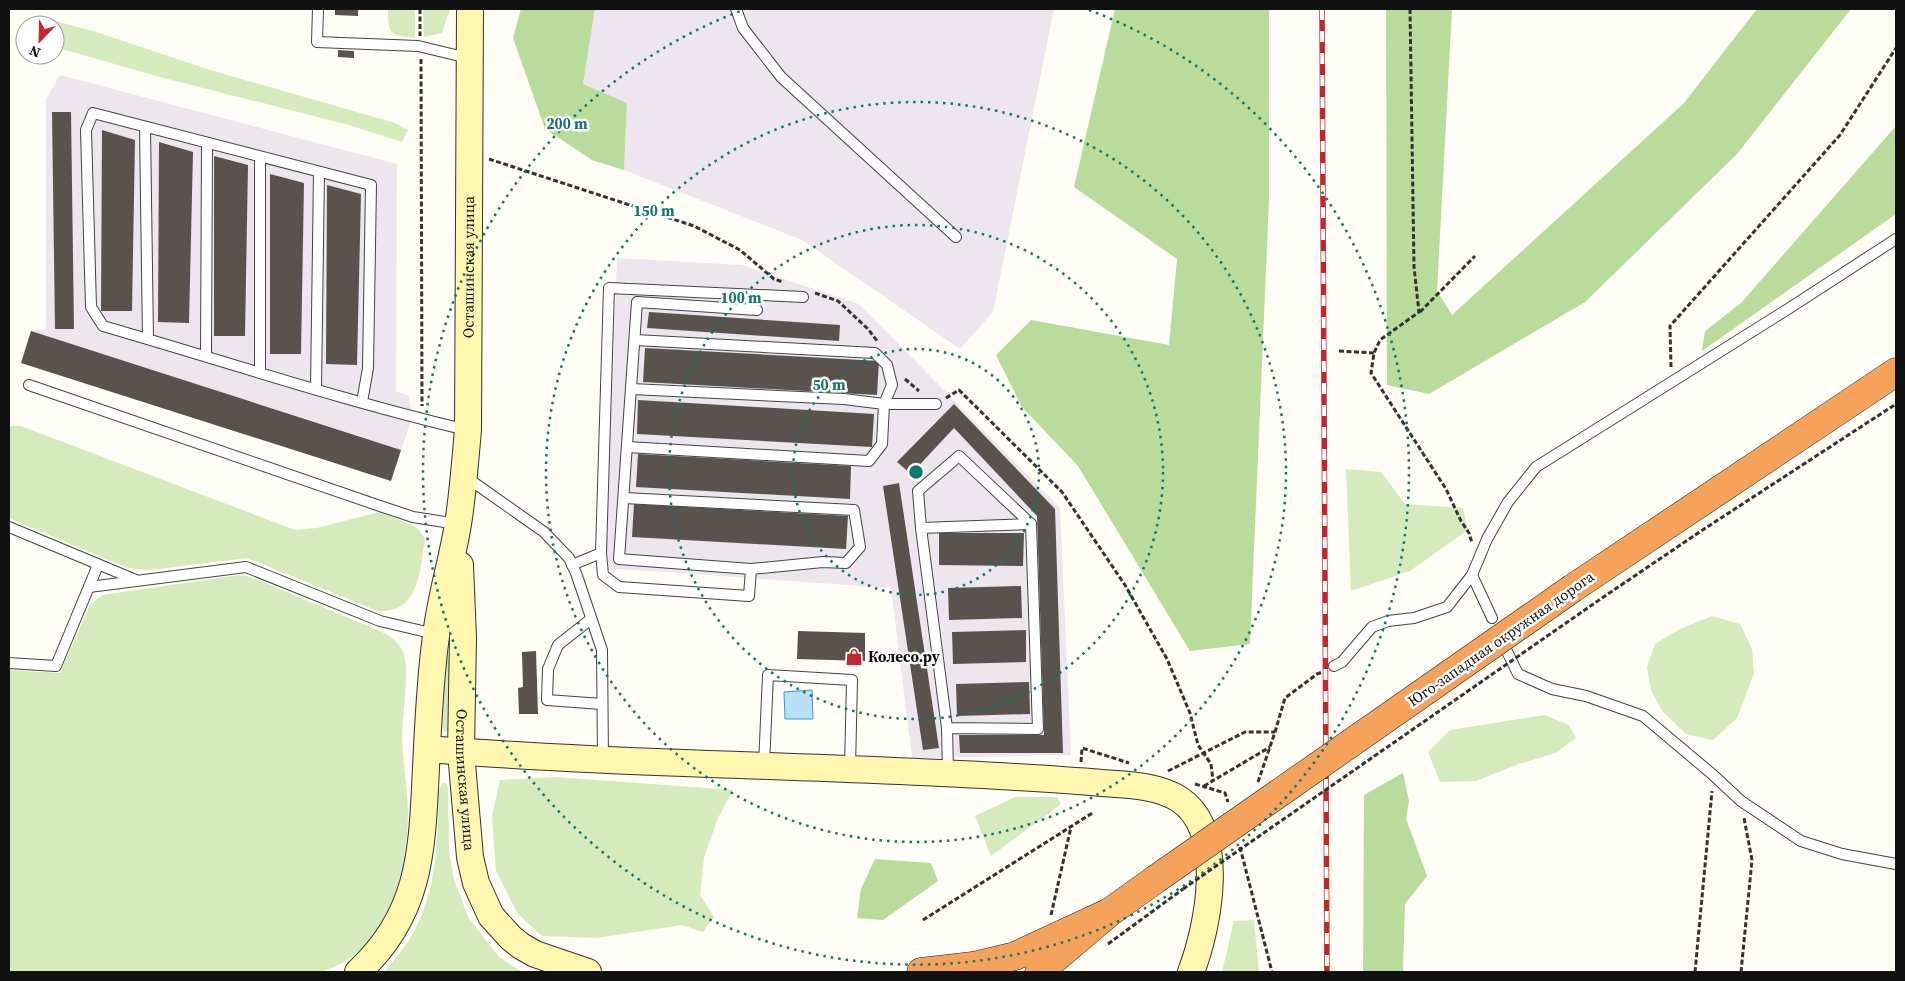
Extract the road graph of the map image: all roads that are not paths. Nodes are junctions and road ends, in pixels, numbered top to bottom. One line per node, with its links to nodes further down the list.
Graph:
1 (318, 9): 4 (lane)
2 (470, 9): 4 (street, Осташинская улица)
3 (736, 9): 9 (lane)
4 (470, 58): 24 (street, Осташинская улица)
5 (145, 127): 6 (lane); 13 (lane); 13 (lane)
6 (207, 143): 7 (lane); 15 (lane)
7 (260, 156): 8 (lane); 16 (lane)
8 (319, 172): 19 (lane); 21 (lane)
9 (956, 237)
10 (1896, 239): 36 (lane)
11 (803, 297): 32 (lane)
12 (757, 310): 14 (lane)
13 (148, 339): 15 (lane)
14 (635, 340): 20 (lane); 22 (lane)
15 (206, 356): 16 (lane)
16 (260, 372): 19 (lane)
17 (1896, 372): 55 (highway, Юго-западная окружная дорога, bridge)
18 (30, 385): 29 (lane)
19 (316, 389): 21 (lane)
20 (631, 389): 22 (lane); 25 (lane)
21 (362, 402): 24 (lane)
22 (884, 404): 23 (lane); 25 (lane)
23 (936, 404)
24 (468, 430): 26 (street, Осташинская улица)
25 (627, 447): 27 (lane)
26 (464, 475): 29 (street, Осташинская улица); 34 (lane)
27 (624, 498): 35 (lane); 35 (lane)
28 (1031, 524): 31 (lane); 31 (lane); 47 (lane)
29 (458, 525): 41 (street, Осташинская улица); 43 (street, Осташинская улица)
30 (9, 528): 33 (lane)
31 (921, 528): 47 (lane)
32 (601, 553): 34 (lane); 35 (lane)
33 (98, 565): 37 (lane); 38 (lane)
34 (572, 565): 40 (lane)
35 (751, 569)
36 (1472, 575): 39 (lane); 45 (lane)
37 (137, 581): 38 (lane); 41 (lane)
38 (89, 587): 44 (lane)
39 (1492, 618)
40 (591, 619): 46 (lane); 46 (lane)
41 (436, 634): 43 (street); 48 (street, Осташинская улица)
42 (1499, 634): 54 (lane)
43 (463, 637): 49 (street, Осташинская улица)
44 (9, 663)
45 (1334, 666)
46 (602, 704): 50 (lane)
47 (947, 728): 53 (lane)
48 (427, 749): 49 (street); 56 (street, Осташинская улица)
49 (461, 752): 50 (street); 57 (street, Осташинская улица)
50 (603, 759): 51 (street)
51 (764, 766): 52 (street); 52 (lane)
52 (850, 769): 53 (street)
53 (948, 773): 60 (street)
54 (1896, 864)
55 (1110, 912): 58 (highway); 59 (highway)
56 (358, 972)
57 (588, 972)
58 (921, 972)
59 (1039, 972)
60 (1191, 972)

